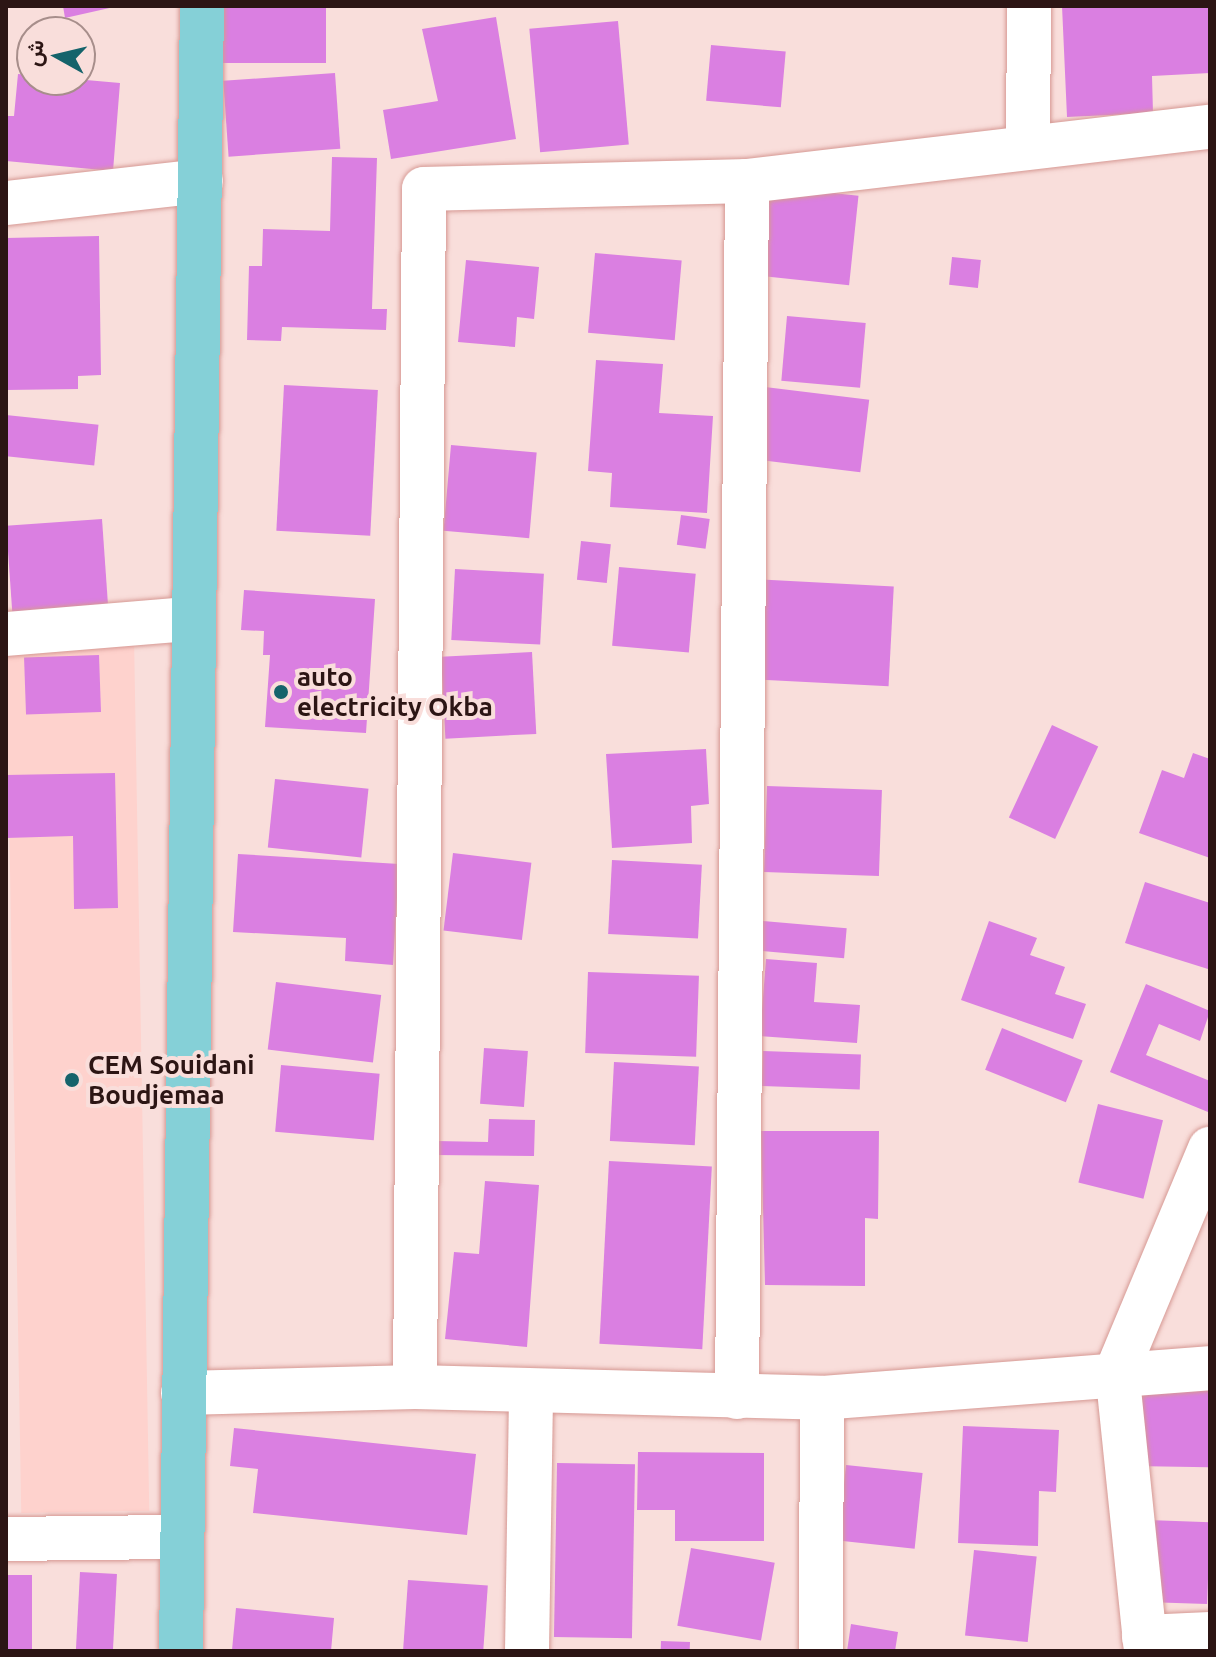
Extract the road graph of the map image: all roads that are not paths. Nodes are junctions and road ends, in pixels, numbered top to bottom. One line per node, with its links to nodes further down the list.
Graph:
1 (202, 6): 5 (main road)
2 (1029, 6): 4 (street)
3 (1210, 127): 4 (street)
4 (1028, 147): 6 (street)
5 (201, 181): 7 (street); 8 (main road)
6 (747, 181): 13 (street); 16 (street)
7 (6, 203)
8 (190, 619): 9 (street); 14 (main road)
9 (6, 634)
10 (1210, 1149): 12 (street)
11 (1210, 1368): 12 (street)
12 (1117, 1371): 17 (street); 21 (street)
13 (415, 1387): 14 (street); 15 (street)
14 (183, 1393): 18 (main road)
15 (531, 1393): 16 (street); 23 (street)
16 (737, 1397): 17 (street)
17 (822, 1398): 24 (street)
18 (182, 1537): 19 (street); 22 (main road)
19 (6, 1539)
20 (1210, 1634): 21 (street)
21 (1145, 1644)
22 (181, 1651)
23 (527, 1651)
24 (821, 1651)

